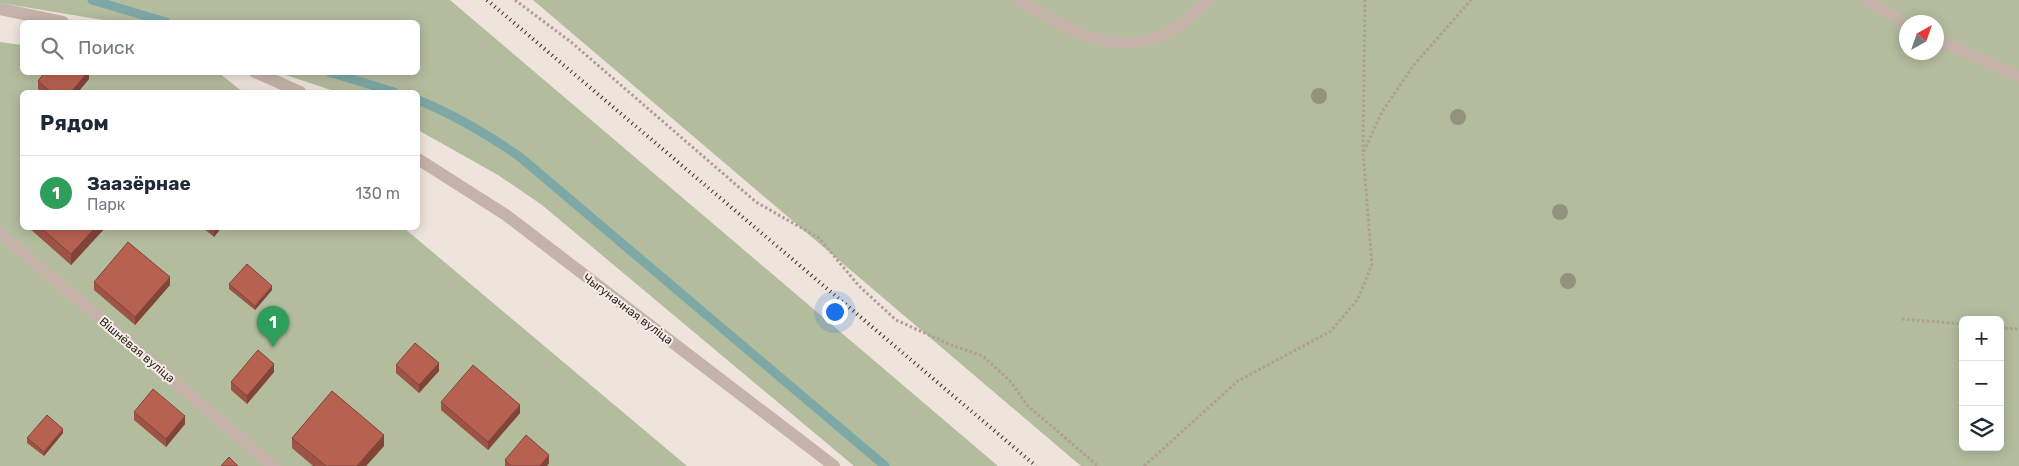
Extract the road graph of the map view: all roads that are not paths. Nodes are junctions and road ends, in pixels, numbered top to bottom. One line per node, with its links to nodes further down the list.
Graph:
1 (1020, 0): 2 (lane)
2 (1209, 0)
3 (1867, 0): 6 (lane)
4 (0, 9): 5 (lane)
5 (53, 20)
6 (1899, 20)
7 (1944, 43): 9 (lane)
8 (262, 75): 10 (lane)
9 (2019, 76)
10 (296, 90)
11 (420, 160): 14 (lane, Чыгуначная вуліца)
12 (0, 233): 13 (lane, Вішнёвая вуліца)
13 (273, 466)
14 (834, 466)

